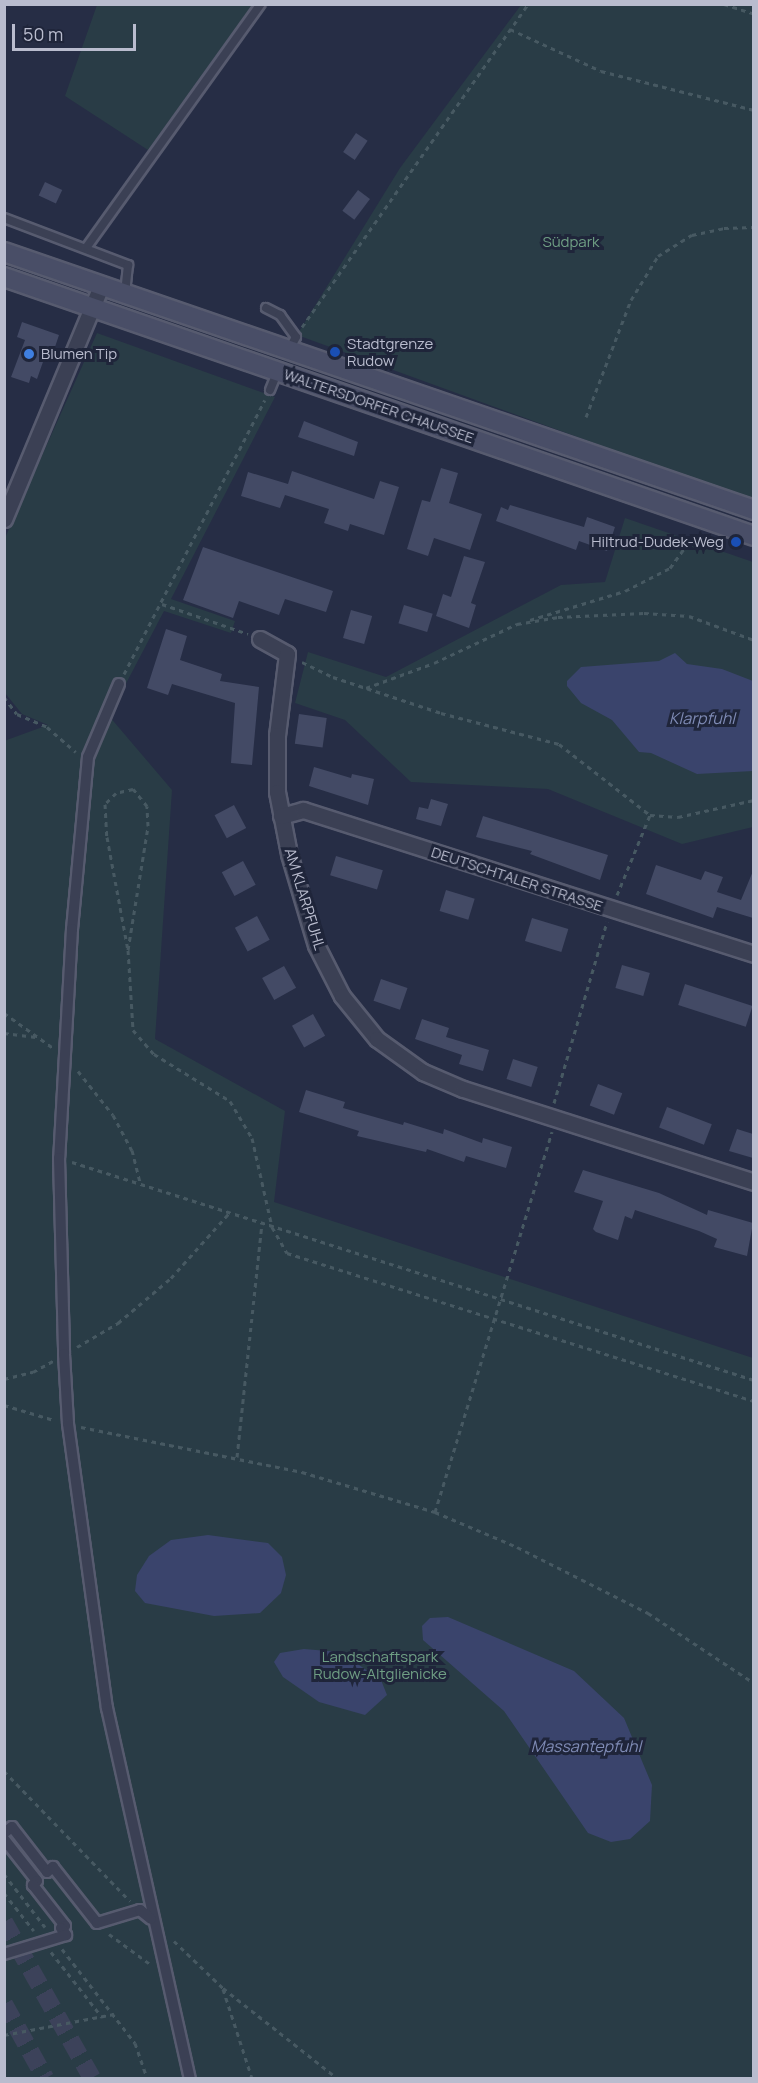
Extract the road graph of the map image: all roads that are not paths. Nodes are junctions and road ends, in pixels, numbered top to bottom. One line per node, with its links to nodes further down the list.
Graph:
1 (261, 4): 3 (lane)
2 (4, 218): 3 (lane)
3 (86, 248): 7 (lane)
4 (4, 252): 6 (main road, WALTERSDORFER CHAUSSEE)
5 (4, 277): 8 (main road, WALTERSDORFER CHAUSSEE)
6 (101, 286): 7 (main road, WALTERSDORFER CHAUSSEE); 8 (street)
7 (125, 294): 10 (main road, WALTERSDORFER CHAUSSEE)
8 (93, 308): 12 (main road, WALTERSDORFER CHAUSSEE); 15 (street)
9 (266, 308): 11 (lane)
10 (268, 344): 11 (main road, WALTERSDORFER CHAUSSEE); 12 (lane)
11 (292, 344): 14 (main road, WALTERSDORFER CHAUSSEE)
12 (269, 369): 13 (lane); 16 (main road, WALTERSDORFER CHAUSSEE)
13 (270, 390)
14 (753, 510)
15 (4, 519)
16 (753, 536)
17 (260, 639): 19 (street, AM KLARPFUHL)
18 (119, 684): 24 (street)
19 (281, 816): 20 (street, DEUTSCHTALER STRASSE); 21 (street, AM KLARPFUHL)
20 (753, 954)
21 (753, 1182)
22 (4, 1833): 24 (street)
23 (4, 1839): 25 (street)
24 (151, 1919): 26 (street)
25 (4, 1954)
26 (190, 2079)

